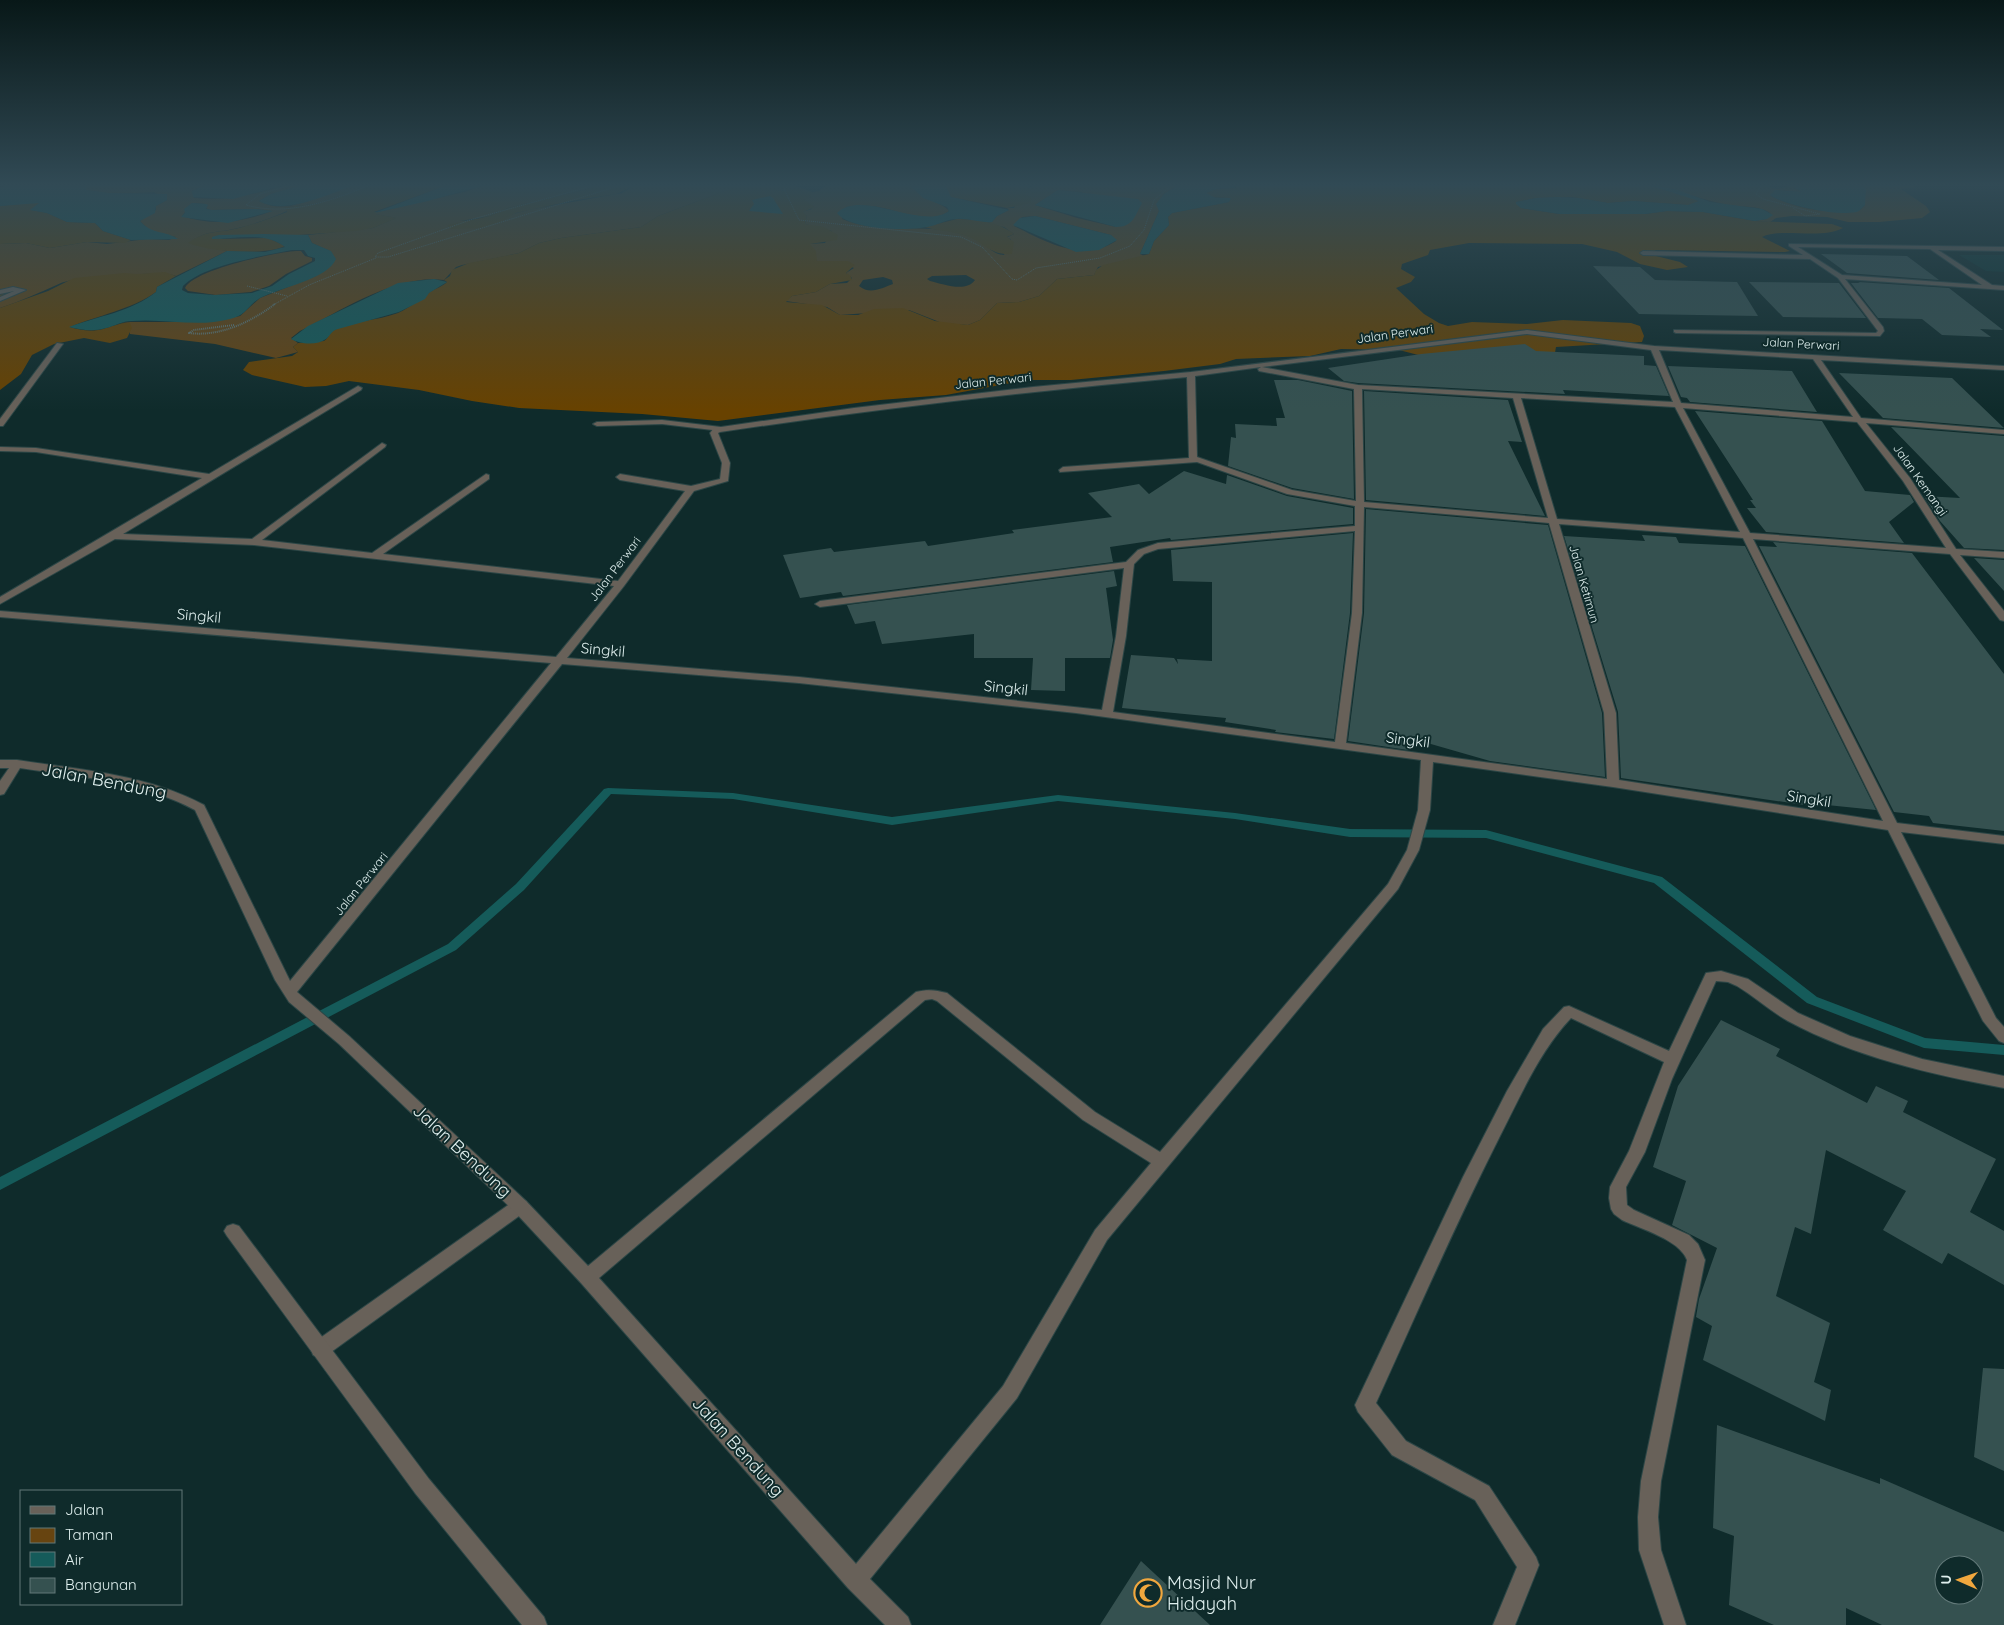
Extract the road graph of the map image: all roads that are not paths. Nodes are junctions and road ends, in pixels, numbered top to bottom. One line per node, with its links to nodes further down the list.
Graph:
1 (1815, 260): 3 (street)
2 (1950, 260): 4 (street)
3 (1840, 277): 4 (street); 9 (street)
4 (1990, 287): 5 (street); 7 (street)
5 (2004, 288)
6 (0, 292): 8 (street)
7 (2004, 296)
8 (0, 299)
9 (1676, 331)
10 (59, 344): 21 (street)
11 (1654, 348): 12 (street, Jalan Perwari); 13 (street, Jalan Perwari); 19 (street)
12 (1815, 357): 14 (street, Jalan Perwari); 20 (street, Jalan Kemangi)
13 (1250, 366): 15 (street, Jalan Perwari); 16 (street)
14 (2004, 368)
15 (1191, 374): 23 (street, Jalan Perwari); 27 (street)
16 (1358, 387): 18 (street); 33 (street)
17 (358, 388): 29 (street)
18 (1516, 395): 19 (street); 34 (street, Jalan Ketimun)
19 (1678, 405): 20 (street); 36 (street)
20 (1859, 420): 24 (street); 39 (street, Jalan Kemangi)
21 (0, 424)
22 (597, 424): 23 (street, Jalan Perwari)
23 (721, 429): 32 (street)
24 (2004, 432)
25 (382, 445): 38 (street)
26 (0, 450): 29 (street)
27 (1197, 460): 28 (street); 33 (street)
28 (1063, 470)
29 (210, 477): 37 (street)
30 (486, 477): 41 (street)
31 (620, 477): 32 (street)
32 (691, 489): 43 (street, Jalan Perwari)
33 (1360, 504): 34 (street); 35 (street)
34 (1553, 521): 36 (street); 54 (street, Jalan Ketimun)
35 (1359, 528): 42 (street); 50 (street)
36 (1746, 535): 39 (street); 56 (street)
37 (113, 536): 38 (street); 44 (street)
38 (254, 542): 41 (street)
39 (1952, 550): 40 (street); 47 (street, Jalan Kemangi)
40 (2004, 555)
41 (374, 556): 43 (street)
42 (1129, 564): 45 (street); 49 (street)
43 (621, 584): 48 (street, Jalan Perwari)
44 (0, 601)
45 (820, 604)
46 (0, 614): 48 (street, Singkil)
47 (2004, 618)
48 (559, 661): 49 (street, Singkil); 58 (street, Jalan Perwari)
49 (1107, 715): 50 (street, Singkil)
50 (1340, 747): 51 (street, Singkil)
51 (1427, 758): 54 (street, Singkil); 62 (street)
52 (0, 764): 53 (street, Jalan Bendung)
53 (17, 764): 55 (street); 58 (street, Jalan Bendung)
54 (1613, 783): 56 (street, Singkil)
55 (0, 791)
56 (1894, 827): 57 (street, Singkil); 59 (street)
57 (2004, 840)
58 (292, 995): 63 (street, Jalan Bendung)
59 (2003, 1036)
60 (1673, 1059): 61 (street); 70 (street); 71 (street)
61 (2004, 1082)
62 (1162, 1162): 65 (street); 67 (street)
63 (520, 1206): 65 (street, Jalan Bendung); 66 (street)
64 (233, 1231): 66 (street)
65 (587, 1277): 67 (street, Jalan Bendung)
66 (320, 1349): 68 (street)
67 (856, 1580): 69 (street, Jalan Bendung)
68 (536, 1625)
69 (900, 1625)
70 (1504, 1625)
71 (1674, 1625)

